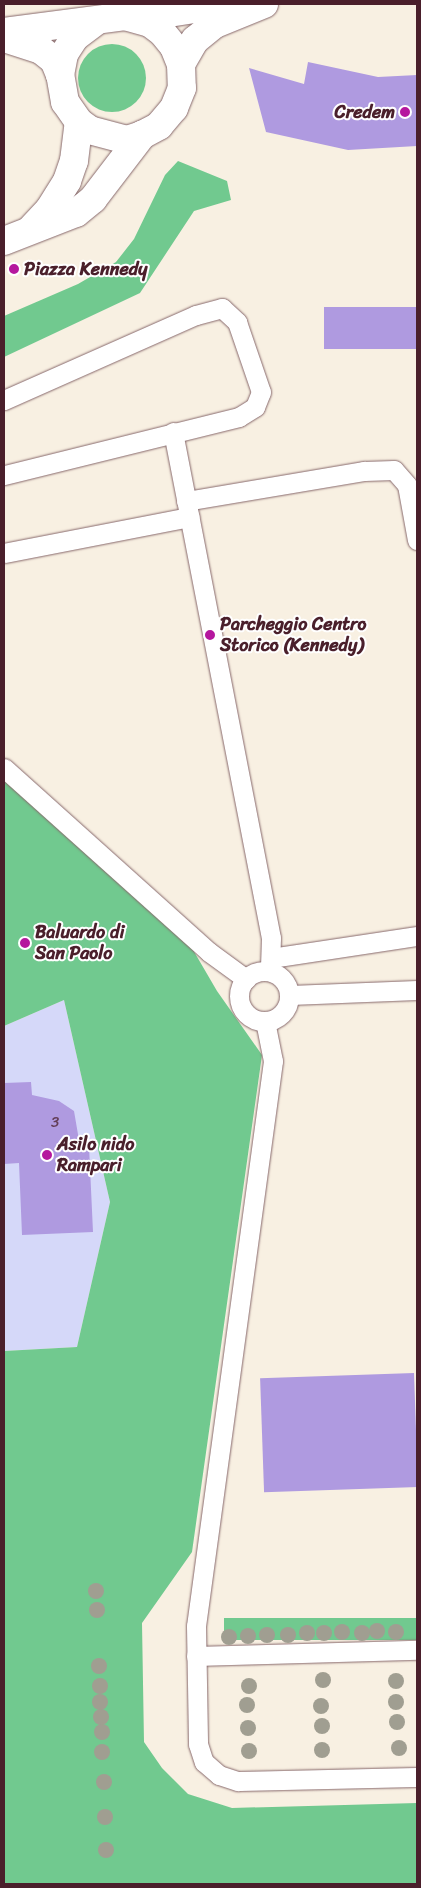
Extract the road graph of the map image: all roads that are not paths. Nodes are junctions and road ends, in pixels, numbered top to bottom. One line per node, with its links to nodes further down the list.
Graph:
1 (224, 4): 3 (street)
2 (264, 4): 7 (street)
3 (137, 18): 4 (street); 7 (street)
4 (95, 22): 5 (street); 8 (street)
5 (4, 32)
6 (4, 38): 8 (street)
7 (181, 64): 10 (street)
8 (60, 75): 9 (street)
9 (79, 122): 10 (street); 11 (street)
10 (142, 135): 11 (street)
11 (30, 230): 12 (street)
12 (4, 241)
13 (4, 400): 14 (lane)
14 (173, 432): 15 (lane); 16 (lane)
15 (4, 476)
16 (188, 509): 17 (lane); 18 (lane); 21 (lane)
17 (417, 540)
18 (4, 553)
19 (4, 768): 22 (lane)
20 (417, 936): 21 (lane)
21 (270, 965): 22 (lane); 24 (lane)
22 (246, 978): 25 (lane)
23 (417, 990): 24 (lane)
24 (290, 995): 25 (lane)
25 (266, 1022): 27 (lane)
26 (417, 1650): 27 (lane)
27 (196, 1656): 28 (lane)
28 (417, 1777)

